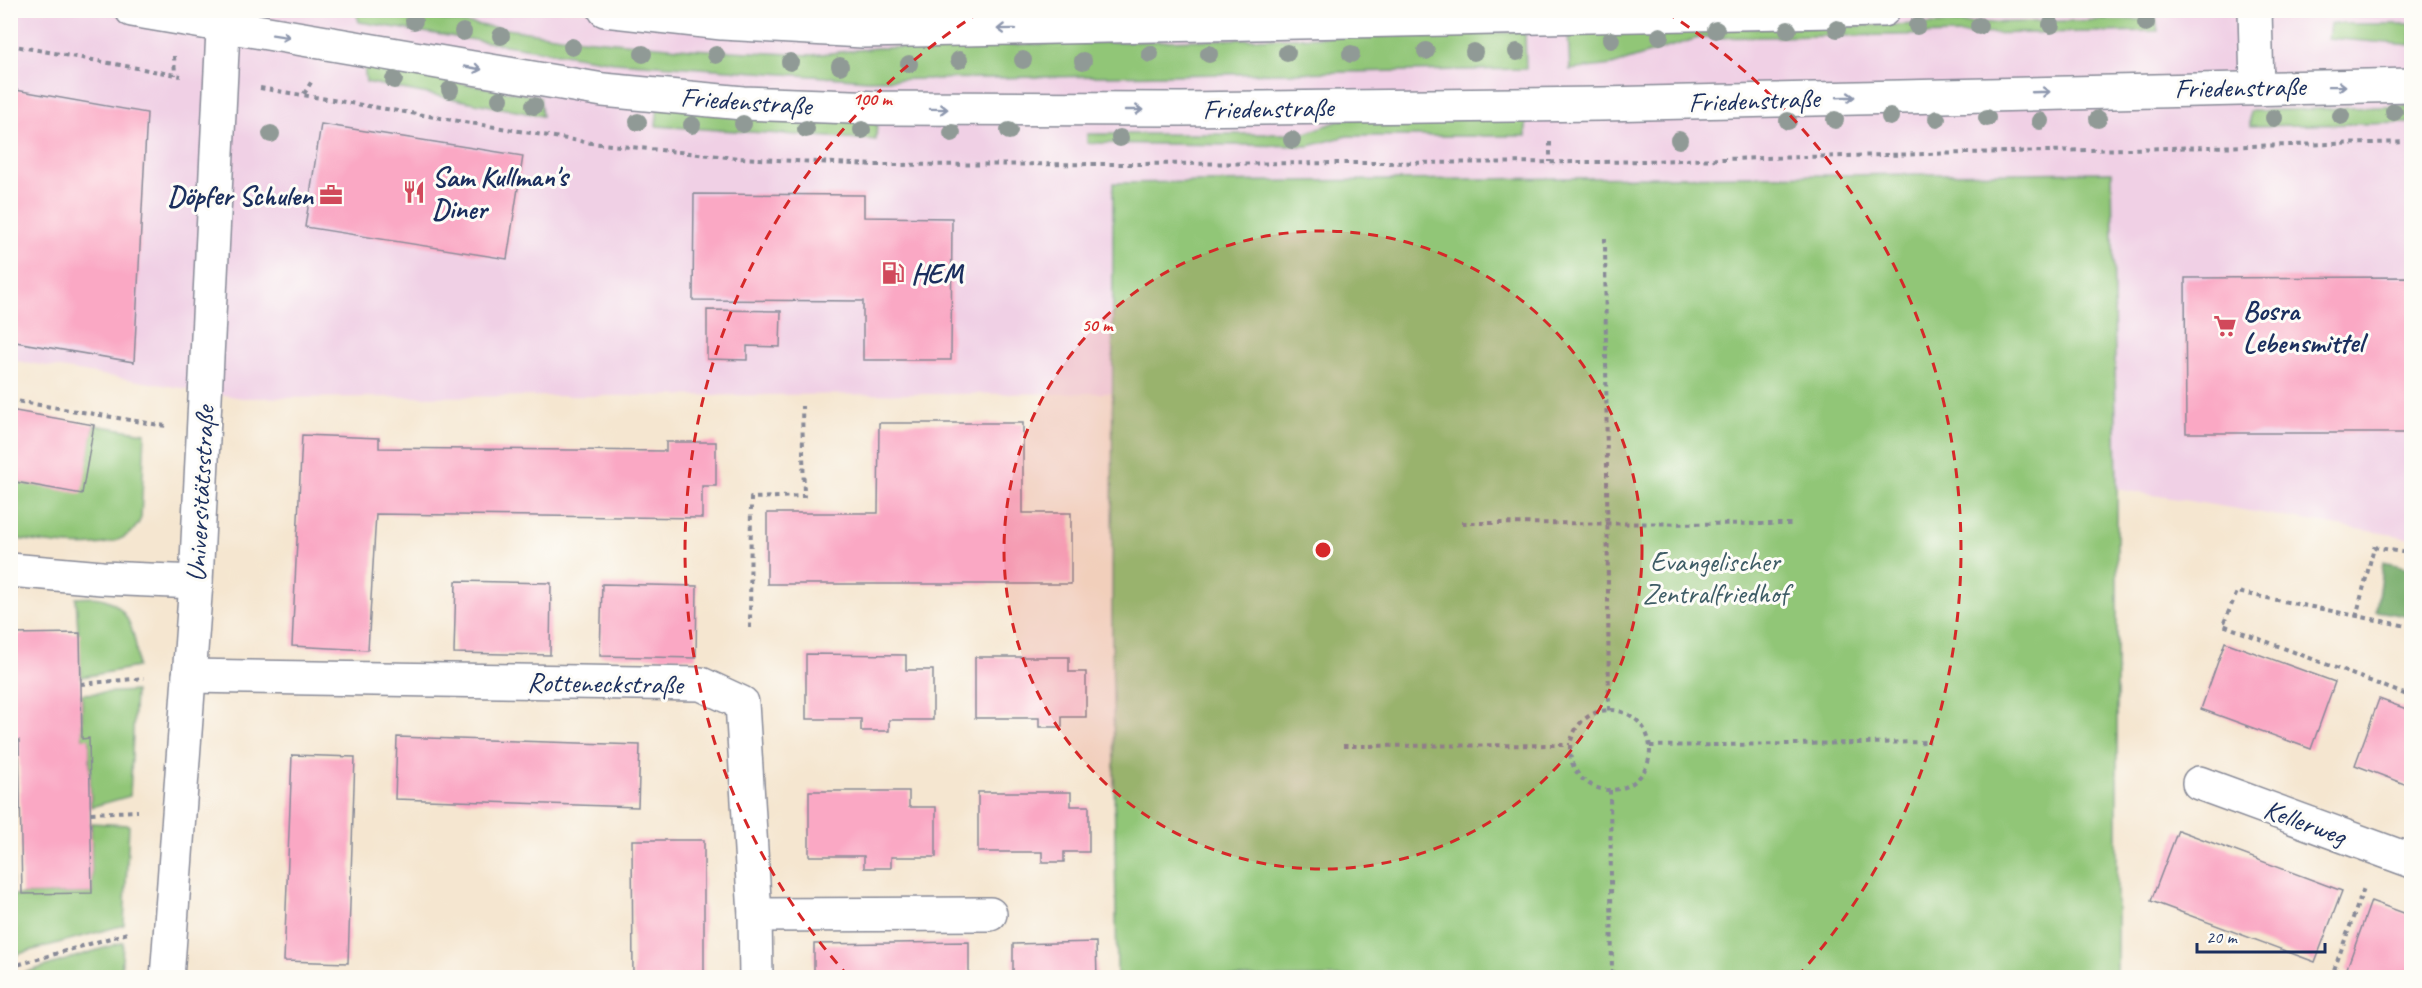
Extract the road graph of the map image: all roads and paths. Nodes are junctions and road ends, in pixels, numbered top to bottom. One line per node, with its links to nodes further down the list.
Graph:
1 (132, 10): 5 (main road, Friedenstraße)
2 (605, 10): 3 (main road, one-way to 2)
3 (1883, 10)
4 (2255, 10): 7 (main road)
5 (224, 18): 7 (main road, Friedenstraße, one-way to 7); 13 (main road, Universitätsstraße)
6 (2412, 85): 7 (main road, Friedenstraße, one-way to 6)
7 (2257, 87)
8 (1199, 156): 9 (path)
9 (1199, 164)
10 (1605, 238): 15 (path)
11 (10, 400): 13 (path)
12 (802, 406): 22 (path)
13 (202, 430): 19 (main road, Universitätsstraße)
14 (1462, 523): 15 (path)
15 (1607, 523): 16 (path); 27 (path)
16 (1794, 524)
17 (2412, 554): 20 (path)
18 (10, 570): 19 (main road)
19 (196, 582): 23 (main road, Universitätsstraße)
20 (2356, 617): 21 (path); 26 (path)
21 (2412, 627)
22 (750, 628)
23 (189, 676): 39 (main road, Rotteneckstraße); 40 (main road, Universitätsstraße)
24 (144, 678): 25 (path)
25 (81, 684)
26 (2412, 697)
27 (1609, 711): 29 (path); 31 (path)
28 (1930, 742): 31 (path)
29 (1570, 745): 30 (path); 33 (path)
30 (1343, 746)
31 (1650, 746): 33 (path)
32 (2199, 783): 36 (main road, Kellerweg)
33 (1610, 790): 44 (path)
34 (138, 811): 35 (path)
35 (90, 813)
36 (2378, 848): 37 (main road, Kellerweg); 45 (path)
37 (2412, 861)
38 (990, 914): 39 (main road)
39 (755, 915): 43 (main road, Rotteneckstraße)
40 (169, 933): 41 (path); 42 (main road, Universitätsstraße)
41 (10, 967)
42 (167, 978)
43 (756, 978)
44 (1612, 978)
45 (2331, 978)

